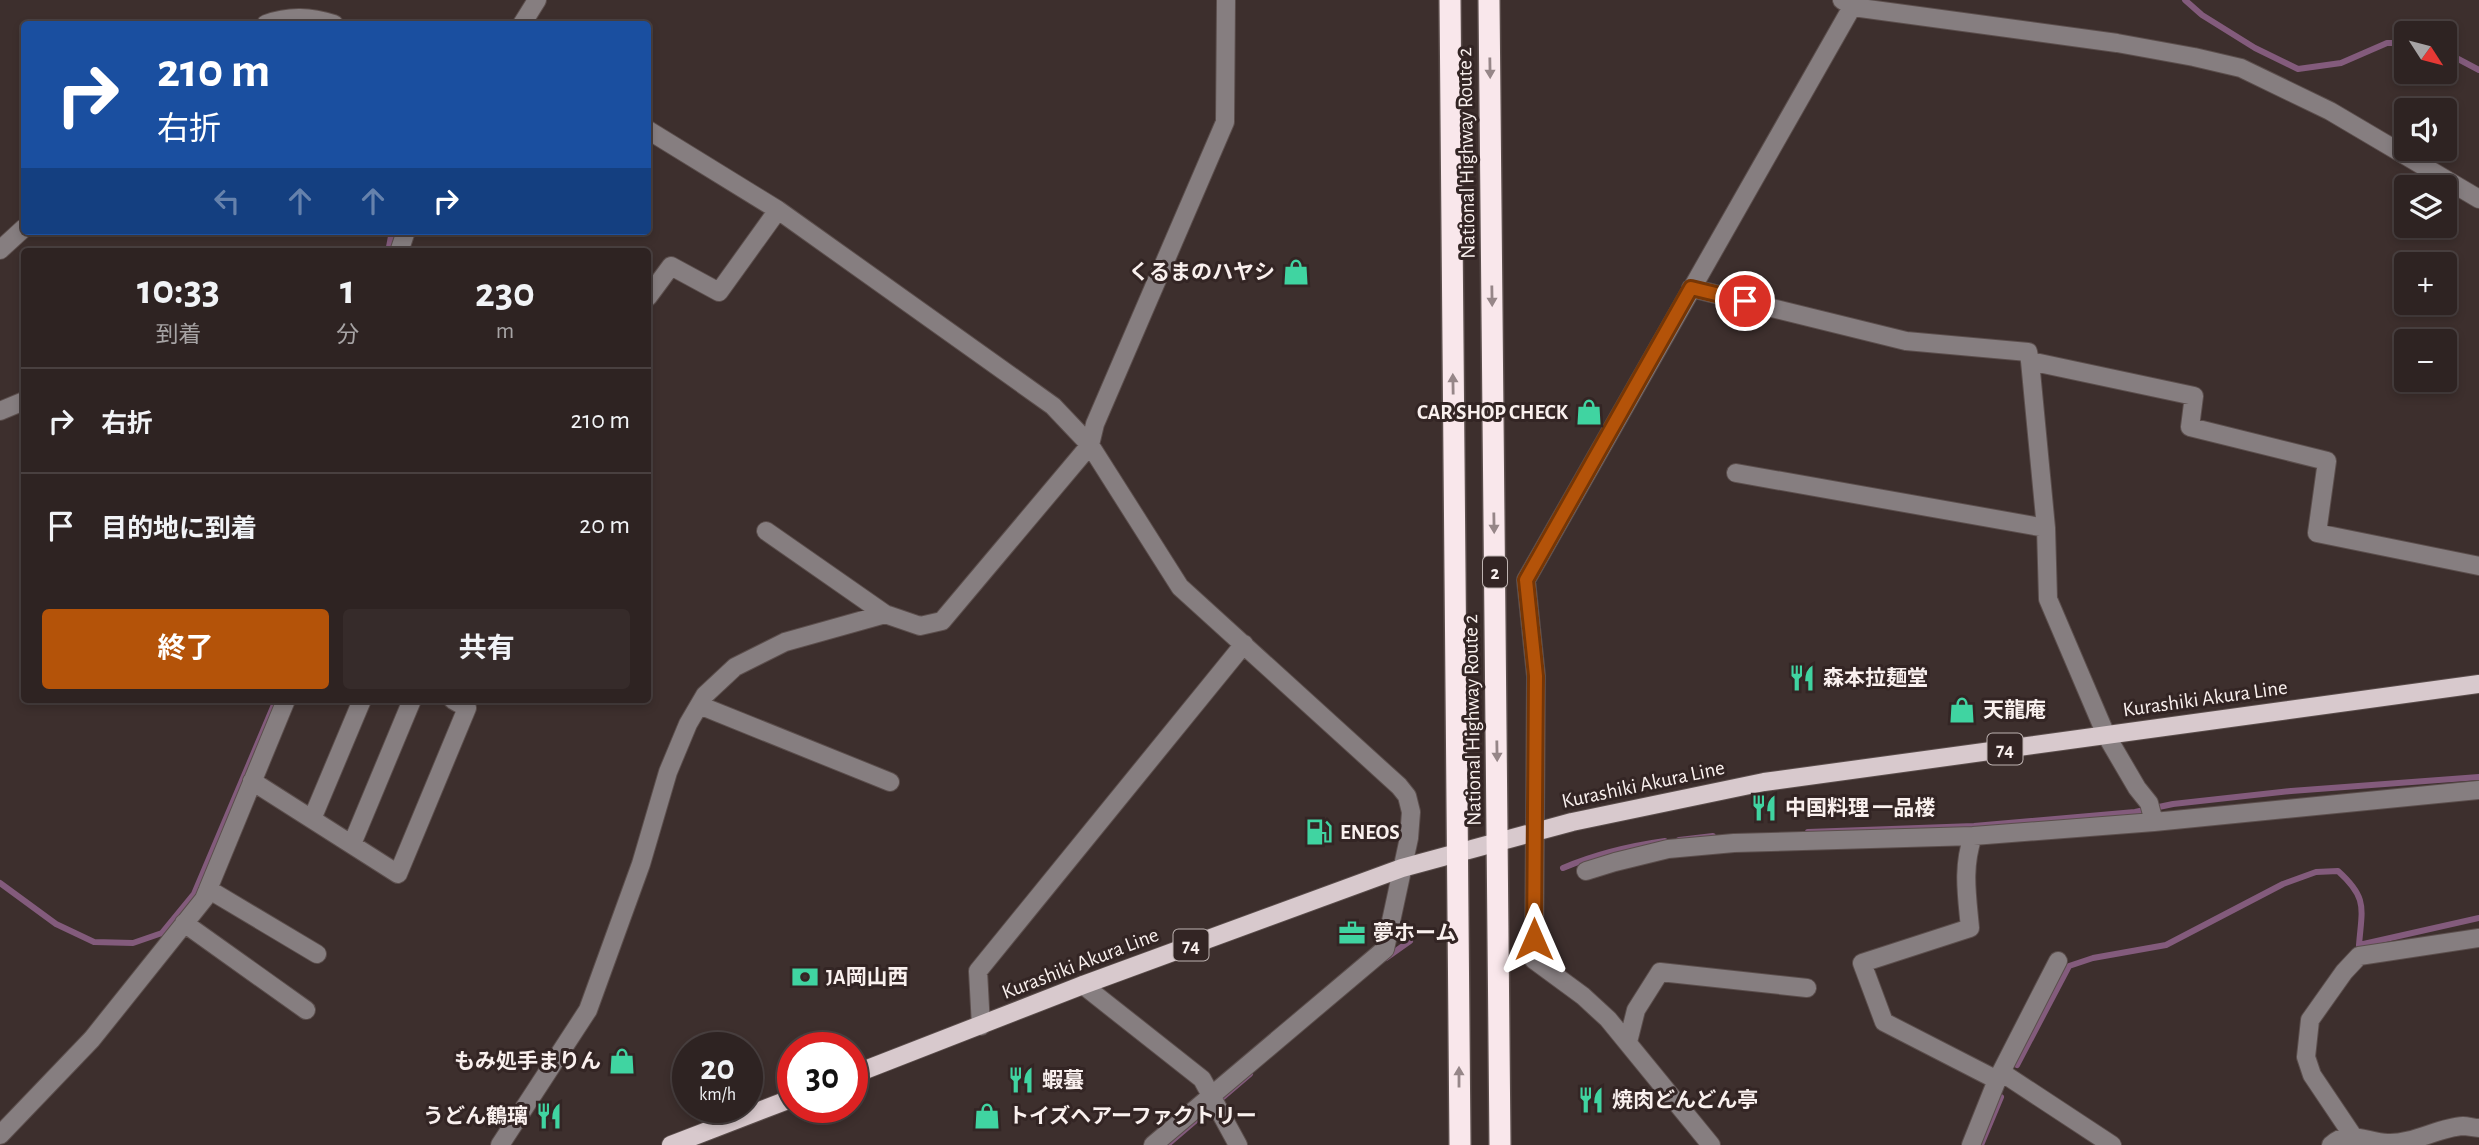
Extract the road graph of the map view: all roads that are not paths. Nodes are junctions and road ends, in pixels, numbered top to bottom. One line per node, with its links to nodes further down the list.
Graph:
1 (537, 0): 8 (street)
2 (1227, 0): 19 (street)
3 (1450, 0): 42 (highway, National Highway Route 2 / 2, one-way to 3)
4 (1489, 0): 40 (highway, National Highway Route 2 / 2, one-way to 40)
5 (1850, 2): 10 (street); 14 (street)
6 (274, 21): 7 (street)
7 (323, 21)
8 (524, 21)
9 (651, 132): 11 (street)
10 (2479, 199)
11 (778, 210): 15 (street); 19 (street)
12 (21, 231): 13 (street)
13 (0, 250)
14 (1691, 288): 16 (street); 38 (street)
15 (651, 293)
16 (2030, 361): 21 (street); 23 (street)
17 (21, 402): 18 (street)
18 (0, 411)
19 (1090, 445): 24 (street); 25 (street)
20 (1736, 473): 21 (street)
21 (2046, 528): 32 (street)
22 (766, 531): 24 (street)
23 (2479, 566)
24 (885, 614): 31 (street)
25 (1244, 644): 43 (street); 53 (street)
26 (2479, 684): 32 (main road, Kurashiki Akura Line / 74)
27 (285, 703): 33 (street)
28 (361, 703): 37 (street)
29 (411, 703): 41 (street)
30 (458, 703): 41 (street)
31 (699, 705): 34 (street); 62 (street)
32 (2106, 735): 36 (street); 38 (main road, Kurashiki Akura Line / 74)
33 (253, 781): 37 (street); 45 (street)
34 (890, 782)
35 (2479, 790): 36 (street)
36 (2152, 814): 39 (street)
37 (312, 819): 41 (street)
38 (1535, 832): 40 (main road, Kurashiki Akura Line / 74); 54 (street)
39 (1973, 836): 44 (street); 56 (street)
40 (1497, 842): 42 (main road, Kurashiki Akura Line / 74); 67 (highway, National Highway Route 2 / 2)
41 (352, 844)
42 (1457, 853): 43 (main road, Kurashiki Akura Line / 74); 66 (highway, National Highway Route 2 / 2, one-way to 42)
43 (1402, 868): 50 (main road, Kurashiki Akura Line / 74); 57 (street)
44 (1586, 871)
45 (208, 889): 46 (street); 48 (street)
46 (184, 923): 52 (street); 60 (street)
47 (2479, 938): 61 (street)
48 (317, 954)
49 (2058, 961): 56 (street)
50 (1083, 985): 53 (main road, Kurashiki Akura Line / 74); 57 (street)
51 (1807, 988): 54 (street)
52 (306, 1010)
53 (981, 1026): 55 (main road, Kurashiki Akura Line / 74)
54 (1628, 1042): 68 (street)
55 (868, 1069)
56 (1999, 1076): 69 (street); 70 (street)
57 (1215, 1102): 64 (street); 65 (street)
58 (777, 1104): 63 (main road)
59 (2479, 1128): 61 (street)
60 (0, 1135)
61 (2353, 1136): 71 (street)
62 (500, 1145)
63 (671, 1145)
64 (1153, 1145)
65 (1238, 1145)
66 (1460, 1145)
67 (1500, 1145)
68 (1711, 1145)
69 (1971, 1145)
70 (2112, 1145)
71 (2331, 1145)

